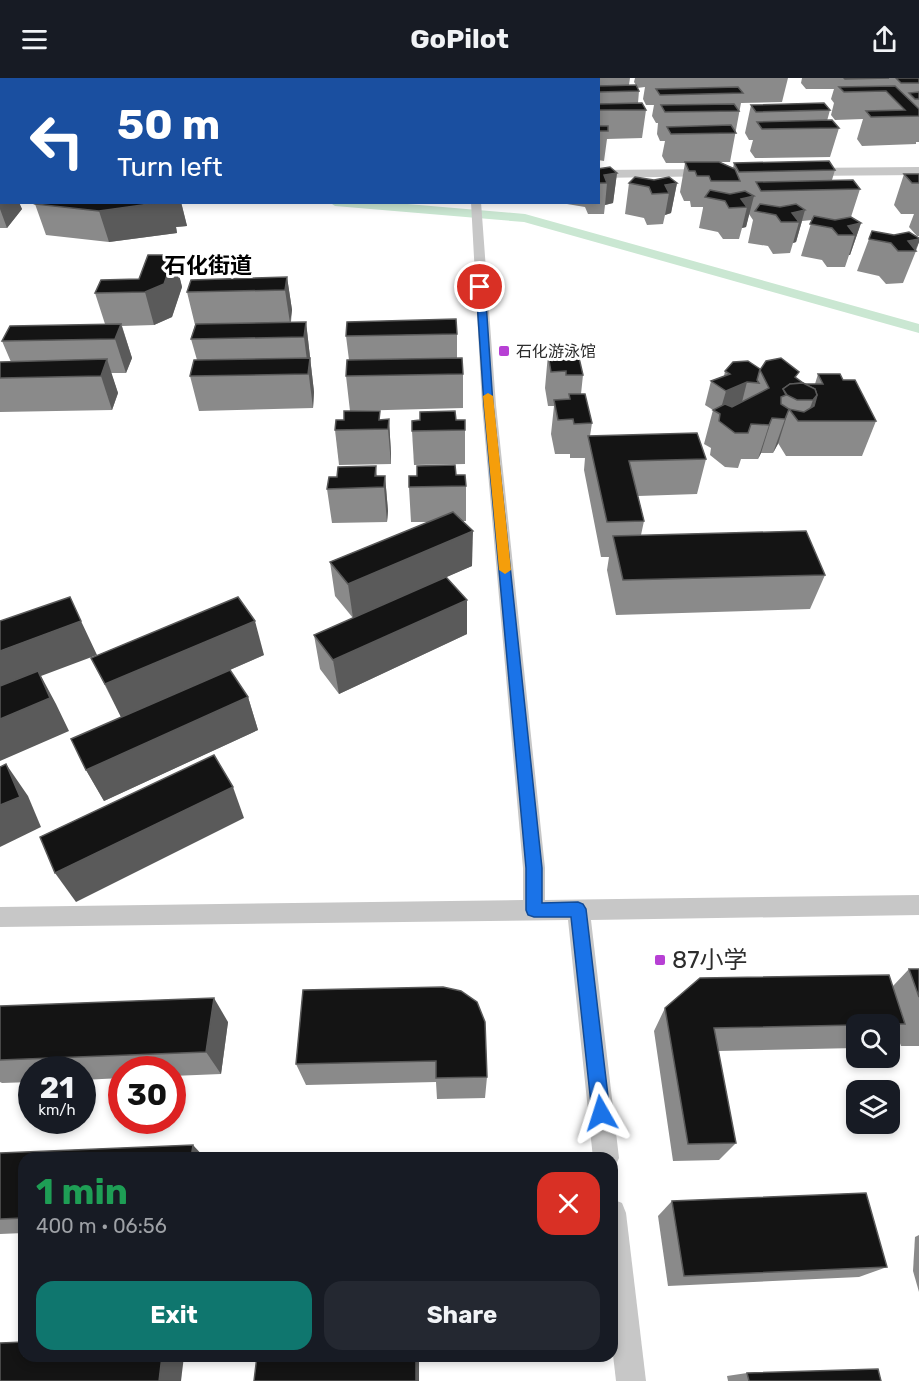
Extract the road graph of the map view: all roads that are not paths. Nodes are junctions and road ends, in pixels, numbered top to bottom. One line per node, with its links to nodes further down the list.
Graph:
1 (919, 171): 3 (street)
2 (729, 173): 4 (street)
3 (788, 173)
4 (600, 174)
5 (476, 204): 8 (street)
6 (919, 905): 7 (street)
7 (578, 909): 8 (street); 10 (street)
8 (534, 910): 9 (street)
9 (0, 916)
10 (605, 1152)
11 (618, 1267): 12 (street)
12 (631, 1381)

